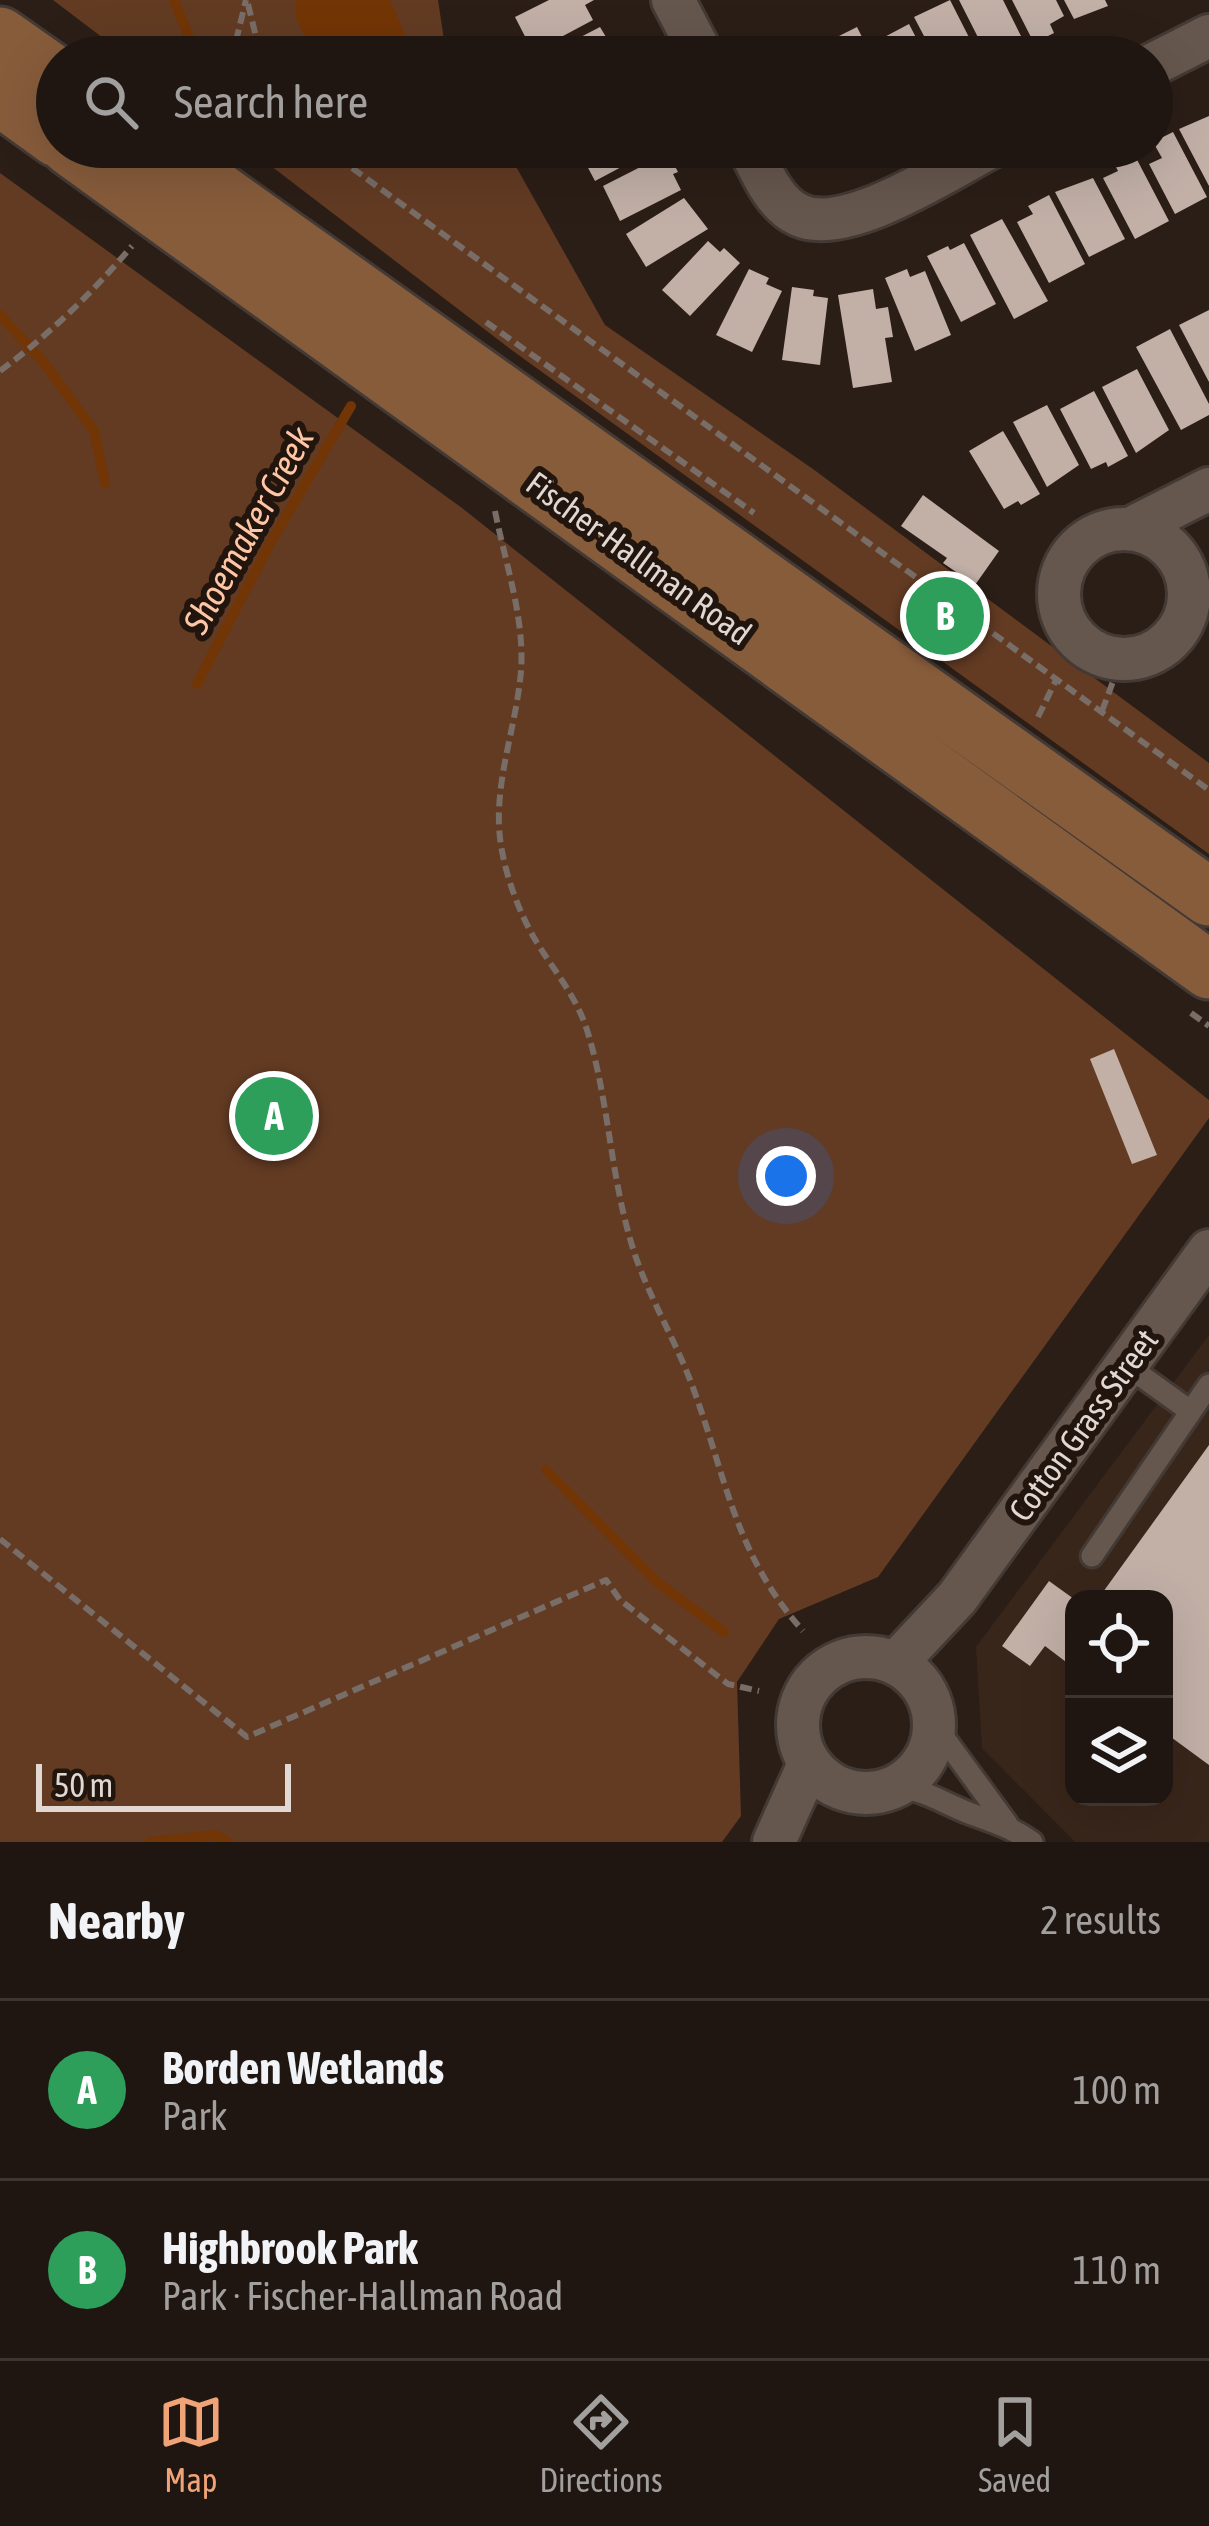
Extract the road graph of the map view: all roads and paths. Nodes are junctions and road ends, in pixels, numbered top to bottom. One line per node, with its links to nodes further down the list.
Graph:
1 (246, 0): 4 (path); 5 (path)
2 (674, 0): 6 (street)
3 (0, 36): 9 (main road)
4 (238, 36)
5 (255, 36)
6 (692, 36)
7 (1209, 36): 8 (street)
8 (1173, 54)
9 (36, 61)
10 (0, 97): 11 (main road)
11 (36, 123)
12 (99, 168): 28 (main road, Fischer-Hallman Road)
13 (185, 168): 27 (main road, Fischer-Hallman Road)
14 (352, 168): 23 (path)
15 (759, 168): 16 (street)
16 (949, 168)
17 (135, 242): 18 (path)
18 (0, 371)
19 (1209, 489): 21 (street)
20 (495, 509): 35 (path)
21 (1130, 529): 22 (street); 22 (street)
22 (1121, 660): 24 (path)
23 (1057, 678): 24 (path); 25 (path)
24 (1102, 712): 26 (path)
25 (1038, 717)
26 (1209, 790)
27 (1209, 897)
28 (1209, 970)
29 (1209, 1251): 30 (street, Cotton Grass Street)
30 (1126, 1365): 32 (lane); 36 (street, Cotton Grass Street)
31 (1209, 1385): 32 (lane)
32 (1190, 1411): 34 (lane)
33 (0, 1539): 37 (path)
34 (1091, 1556)
35 (803, 1631)
36 (917, 1690): 38 (street); 39 (street, Cotton Grass Street); 40 (lane)
37 (759, 1691)
38 (826, 1776): 39 (street); 41 (street); 42 (street)
39 (894, 1786): 40 (lane)
40 (1007, 1824): 43 (lane)
41 (774, 1842)
42 (792, 1842)
43 (1032, 1842)

